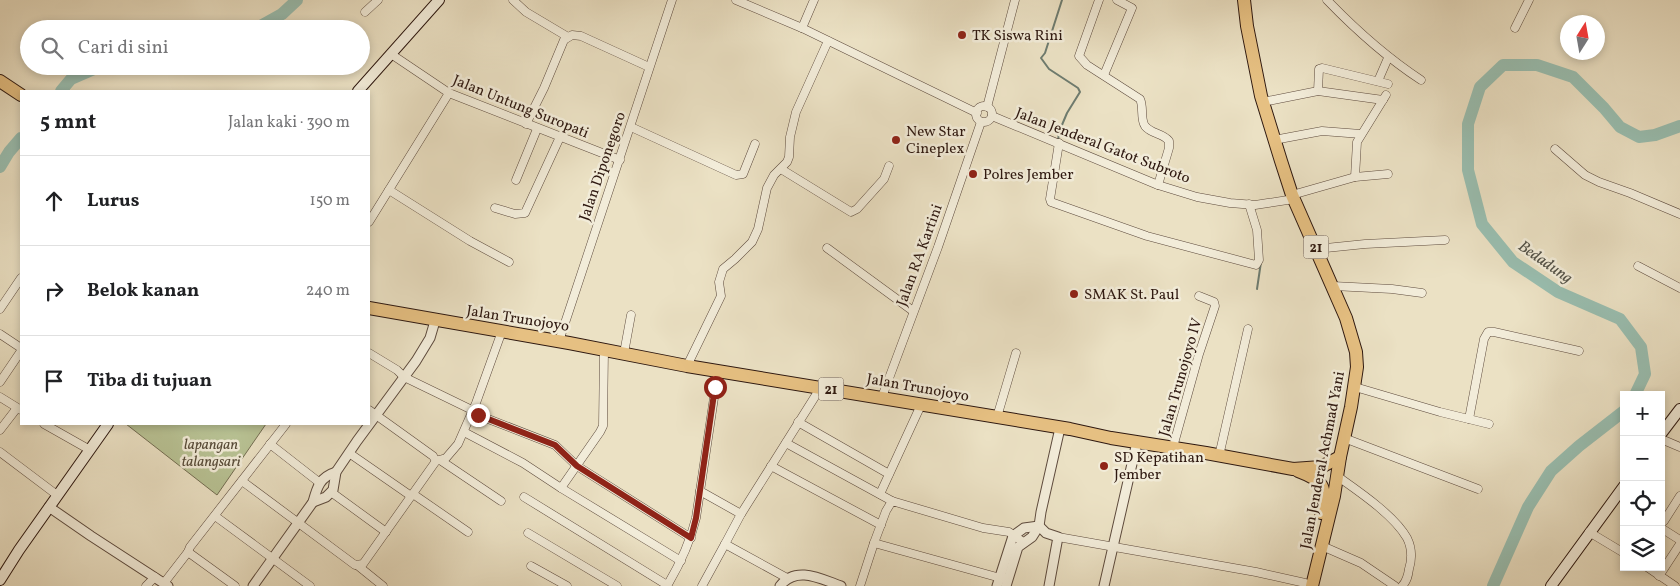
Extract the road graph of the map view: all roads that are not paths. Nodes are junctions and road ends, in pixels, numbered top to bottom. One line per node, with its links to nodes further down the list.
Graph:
1 (378, 0): 13 (street)
2 (439, 0): 18 (main road)
3 (513, 0): 16 (street)
4 (672, 0): 20 (street, Jalan Diponegoro)
5 (736, 0): 14 (street)
6 (814, 0): 14 (street)
7 (1015, 0): 31 (street)
8 (1099, 0): 21 (street)
9 (1118, 0): 21 (street)
10 (1244, 0): 30 (highway, Jalan Jenderal Achmad Yani / 21)
11 (1327, 0): 19 (street)
12 (1529, 0): 15 (street)
13 (365, 12)
14 (802, 28): 17 (street)
15 (1515, 28)
16 (568, 37): 20 (street); 35 (street)
17 (828, 41): 32 (street); 46 (street)
18 (391, 54): 26 (main road); 29 (street, Jalan Untung Suropati)
19 (1388, 58): 22 (street); 24 (street)
20 (649, 67): 36 (street, Jalan Diponegoro)
21 (1104, 75): 50 (street)
22 (1421, 80)
23 (0, 81): 28 (highway)
24 (1378, 81): 25 (street); 27 (street)
25 (1388, 84)
26 (359, 90)
27 (1318, 91): 30 (street); 38 (street)
28 (18, 93)
29 (449, 93): 35 (street, Jalan Untung Suropati); 51 (street)
30 (1263, 102): 40 (highway, Jalan Jenderal Achmad Yani / 21)
31 (987, 107): 32 (street); 33 (street)
32 (977, 113): 34 (street)
33 (992, 116): 34 (street); 41 (street, Jalan Jenderal Gatot Subroto)
34 (981, 122): 70 (street, Jalan RA Kartini)
35 (526, 124): 37 (street, Jalan Untung Suropati)
36 (631, 127): 42 (street); 44 (street, Jalan Diponegoro)
37 (537, 129): 39 (street, Jalan Untung Suropati); 49 (street)
38 (1361, 134): 40 (street); 48 (street)
39 (560, 137): 44 (street, Jalan Untung Suropati); 54 (street)
40 (1274, 140): 52 (highway, Jalan Jenderal Achmad Yani / 21)
41 (1059, 143): 50 (street, Jalan Jenderal Gatot Subroto); 53 (street)
42 (755, 144)
43 (1555, 149): 55 (street)
44 (620, 160): 76 (street, Jalan Diponegoro)
45 (889, 166): 46 (street)
46 (781, 169): 84 (street)
47 (1388, 174): 48 (street, Jalan Jenderal Gatot Subroto)
48 (1355, 178): 52 (street, Jalan Jenderal Gatot Subroto)
49 (516, 180)
50 (1158, 185): 53 (street, Jalan Jenderal Gatot Subroto)
51 (389, 190): 56 (street); 60 (street)
52 (1293, 197): 53 (street, Jalan Jenderal Gatot Subroto); 59 (highway, Jalan Jenderal Achmad Yani / 21)
53 (1249, 204)
54 (496, 208)
55 (1680, 214)
56 (370, 220)
57 (1445, 240): 59 (street)
58 (826, 248): 70 (street)
59 (1316, 249): 63 (highway, Jalan Jenderal Achmad Yani / 21)
60 (509, 262)
61 (1638, 266): 64 (street)
62 (20, 279): 67 (street)
63 (1333, 286): 65 (street); 91 (highway, Jalan Jenderal Achmad Yani / 21)
64 (1680, 288)
65 (1422, 293)
66 (1199, 296): 116 (street, Jalan Trunojoyo IV)
67 (3, 300): 69 (street)
68 (370, 308): 72 (highway, Jalan Trunojoyo / 21)
69 (0, 309)
70 (913, 311): 93 (street, Jalan RA Kartini)
71 (631, 315): 81 (street)
72 (435, 321): 74 (highway, Jalan Trunojoyo / 21); 88 (street)
73 (1248, 329): 121 (street)
74 (502, 332): 76 (highway, Jalan Trunojoyo / 21); 97 (street)
75 (0, 334): 77 (street)
76 (559, 341): 78 (highway, Jalan Trunojoyo / 21)
77 (20, 348)
78 (604, 350): 81 (highway, Jalan Trunojoyo / 21); 124 (street)
79 (20, 351): 87 (street)
80 (1579, 351): 100 (street)
81 (624, 353): 84 (highway, Jalan Trunojoyo / 21)
82 (1016, 353): 99 (street)
83 (370, 355): 88 (street)
84 (687, 366): 86 (highway, Jalan Trunojoyo / 21)
85 (0, 367): 87 (street)
86 (718, 371): 90 (highway, Jalan Trunojoyo / 21); 134 (street)
87 (7, 372): 89 (street)
88 (404, 377): 97 (street); 98 (street)
89 (0, 382)
90 (821, 387): 93 (highway, Jalan Trunojoyo / 21); 101 (street)
91 (1355, 387): 100 (street); 111 (highway, Jalan Jenderal Achmad Yani / 21)
92 (0, 396): 95 (street)
93 (882, 397): 94 (highway, Jalan Trunojoyo / 21)
94 (921, 406): 99 (highway, Jalan Trunojoyo / 21); 128 (street)
95 (19, 409): 109 (street)
96 (1680, 409): 108 (main road)
97 (472, 410): 110 (street); 124 (street)
98 (372, 412): 123 (street)
99 (997, 417): 107 (highway, Jalan Trunojoyo / 21)
100 (1469, 419): 102 (street)
101 (798, 422): 114 (street); 128 (street)
102 (1489, 424)
103 (46, 425): 118 (street)
104 (107, 425): 118 (main road)
105 (285, 425): 115 (street)
106 (365, 425): 120 (street)
107 (1060, 428): 113 (highway, Jalan Trunojoyo / 21); 151 (street)
108 (1665, 429)
109 (0, 430)
110 (464, 432): 123 (street); 132 (street)
111 (1344, 438): 122 (highway, Jalan Jenderal Achmad Yani / 21); 133 (street)
112 (1665, 441): 117 (street)
113 (1137, 442): 116 (highway, Jalan Trunojoyo / 21); 164 (street)
114 (786, 443): 125 (street); 136 (street)
115 (270, 444): 130 (street); 131 (street)
116 (1174, 447): 121 (highway, Jalan Trunojoyo / 21)
117 (1680, 447)
118 (90, 450): 138 (main road)
119 (0, 452): 138 (street)
120 (350, 453): 127 (street); 139 (street)
121 (1219, 456): 126 (highway, Jalan Trunojoyo / 21)
122 (1340, 457): 126 (highway, Jalan Trunojoyo / 21); 129 (highway, Jalan Jenderal Achmad Yani / 21)
123 (438, 461): 139 (street); 142 (street)
124 (577, 466): 132 (street); 159 (street)
125 (771, 466): 146 (street); 150 (street)
126 (1294, 469): 181 (highway, Jalan Jenderal Achmad Yani / 21)
127 (336, 472): 131 (street); 135 (street)
128 (889, 474): 136 (street)
129 (1337, 476): 165 (highway, Jalan Jenderal Achmad Yani / 21); 178 (street)
130 (242, 481): 147 (street); 149 (street)
131 (320, 483): 144 (street)
132 (561, 488): 169 (street)
133 (1478, 488)
134 (700, 490): 146 (street); 159 (street)
135 (331, 492): 144 (street); 153 (street)
136 (880, 494): 143 (street)
137 (1620, 494): 155 (main road)
138 (57, 495): 145 (main road)
139 (412, 495): 153 (street); 154 (street)
140 (1680, 496): 148 (street)
141 (524, 497): 180 (street)
142 (501, 501)
143 (892, 501): 150 (street); 157 (street)
144 (313, 502): 149 (street)
145 (50, 507): 173 (street); 176 (main road)
146 (741, 514): 163 (street)
147 (215, 516): 167 (street); 168 (street)
148 (1665, 519)
149 (298, 523): 168 (street); 170 (street)
150 (881, 525): 162 (street)
151 (1039, 526): 157 (street); 158 (street); 160 (street)
152 (1664, 526): 161 (street)
153 (386, 532): 170 (street)
154 (468, 532)
155 (1589, 532): 166 (street); 196 (main road)
156 (528, 533): 188 (street)
157 (1013, 536): 160 (street); 177 (street)
158 (1058, 537): 164 (street); 193 (street)
159 (691, 538): 169 (street)
160 (1023, 542): 177 (street)
161 (1680, 542): 174 (street)
162 (874, 543): 177 (street); 192 (street)
163 (725, 544): 175 (street); 189 (street)
164 (1113, 546): 181 (street); 194 (street)
165 (1322, 546): 181 (highway, Jalan Jenderal Achmad Yani / 21); 195 (street)
166 (1620, 551)
167 (191, 554): 179 (street); 183 (street)
168 (274, 559): 184 (street); 185 (street)
169 (681, 561): 180 (street)
170 (357, 565): 186 (street)
171 (531, 566): 187 (street)
172 (1653, 571): 174 (street)
173 (155, 577): 179 (street); 182 (street)
174 (1661, 577): 197 (street); 198 (street)
175 (787, 578): 190 (street); 191 (street)
176 (0, 580)
177 (1002, 582)
178 (1404, 584)
179 (166, 585)
180 (667, 585)
181 (1307, 585)
182 (146, 586)
183 (235, 586)
184 (254, 586)
185 (310, 586)
186 (383, 586)
187 (567, 586)
188 (617, 586)
189 (702, 586)
190 (780, 586)
191 (841, 586)
192 (860, 586)
193 (1052, 586)
194 (1104, 586)
195 (1395, 586)
196 (1552, 586)
197 (1658, 586)
198 (1675, 586)

